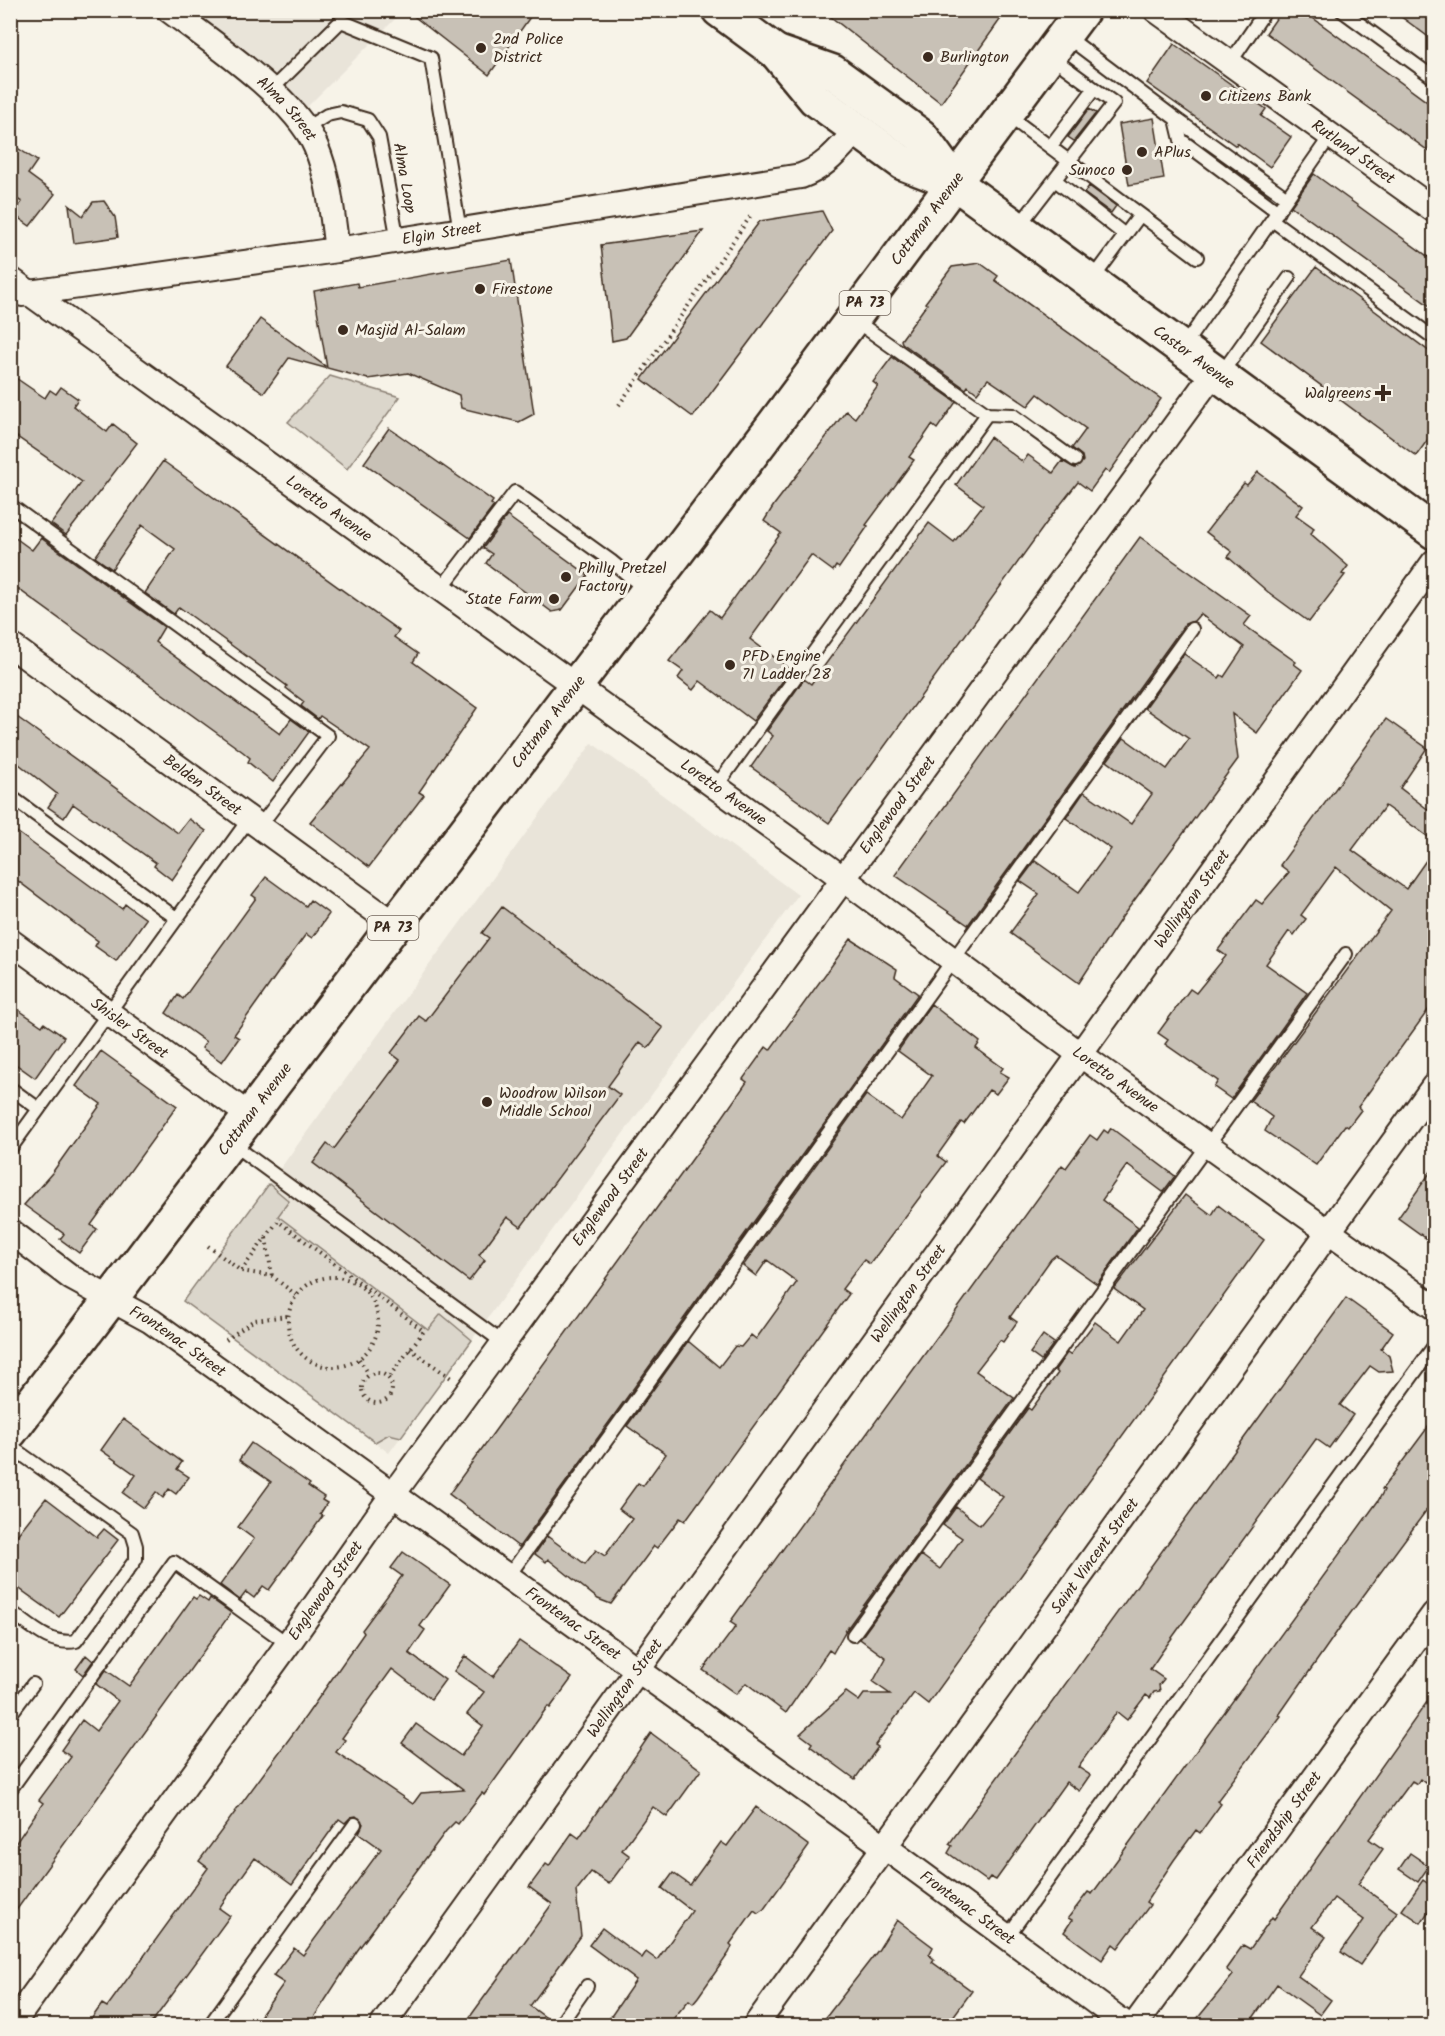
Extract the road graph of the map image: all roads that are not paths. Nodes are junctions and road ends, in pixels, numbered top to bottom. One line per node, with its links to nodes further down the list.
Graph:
1 (170, 10): 11 (street, Alma Street)
2 (719, 10): 7 (main road, Castor Avenue)
3 (1156, 10): 8 (street, Rutland Street)
4 (1266, 10): 8 (lane)
5 (1341, 10): 9 (lane)
6 (1066, 34): 10 (lane); 12 (main road, Cottman Avenue / PA 73); 13 (lane)
7 (776, 52): 15 (main road, Castor Avenue); 20 (main road, Castor Avenue)
8 (1230, 63): 16 (street, Rutland Street)
9 (1434, 78)
10 (1094, 89): 17 (lane); 18 (lane)
11 (270, 91): 14 (street, Alma Street); 26 (lane)
12 (1006, 114): 17 (lane); 20 (main road, Cottman Avenue / PA 73)
13 (1176, 118): 21 (lane); 24 (lane)
14 (306, 128): 28 (lane, Alma Loop); 29 (street, Alma Street)
15 (857, 130): 20 (main road, Castor Avenue); 26 (street, Elgin Street)
16 (1331, 135): 21 (lane); 22 (street, Rutland Street)
17 (1050, 147): 18 (lane)
18 (1069, 161): 19 (lane); 23 (lane)
19 (1055, 180): 25 (lane); 27 (lane)
20 (955, 183): 25 (main road, Castor Avenue); 35 (main road, Cottman Avenue / PA 73)
21 (1287, 198): 24 (lane)
22 (1434, 210)
23 (1140, 215): 27 (lane); 30 (lane)
24 (1275, 216): 36 (lane); 37 (lane)
25 (1017, 228): 33 (main road, Castor Avenue)
26 (460, 231): 28 (street, Elgin Street)
27 (1125, 235): 33 (lane)
28 (398, 241): 29 (street, Elgin Street)
29 (337, 250): 34 (street, Elgin Street)
30 (1197, 257)
31 (1289, 278): 38 (lane)
32 (10, 279): 34 (street, Loretto Avenue)
33 (1091, 280): 37 (main road, Castor Avenue)
34 (20, 295): 44 (street, Loretto Avenue)
35 (853, 319): 39 (lane); 45 (main road, Cottman Avenue / PA 73)
36 (1434, 338)
37 (1183, 346): 38 (main road, Castor Avenue)
38 (1218, 373): 42 (main road, Castor Avenue); 52 (street, Englewood Street)
39 (987, 414): 40 (lane); 49 (lane)
40 (1075, 460)
41 (10, 505): 51 (lane)
42 (1434, 532)
43 (1434, 562): 59 (street, Wellington Street)
44 (441, 589): 45 (lane); 48 (street, Loretto Avenue)
45 (647, 591): 48 (main road, Cottman Avenue / PA 73)
46 (1192, 629): 57 (lane)
47 (10, 645): 51 (street, Belden Street)
48 (575, 686): 49 (street, Loretto Avenue); 54 (main road, Cottman Avenue / PA 73)
49 (715, 788): 52 (street, Loretto Avenue)
50 (10, 796): 53 (lane)
51 (254, 823): 53 (lane); 54 (street, Belden Street)
52 (842, 878): 57 (street, Loretto Avenue); 71 (street, Englewood Street)
53 (176, 918): 58 (lane)
54 (395, 925): 63 (main road, Cottman Avenue / PA 73)
55 (10, 940): 58 (street, Shisler Street)
56 (1346, 954): 65 (lane)
57 (955, 959): 59 (street, Loretto Avenue); 76 (lane)
58 (110, 1013): 62 (lane); 63 (street, Shisler Street)
59 (1081, 1055): 65 (street, Loretto Avenue); 81 (street, Wellington Street)
60 (1434, 1086): 68 (street, Saint Vincent Street)
61 (10, 1088): 62 (lane)
62 (39, 1109): 66 (lane)
63 (250, 1116): 64 (main road, Cottman Avenue / PA 73)
64 (230, 1142): 69 (main road, Cottman Avenue / PA 73); 71 (lane)
65 (1207, 1146): 68 (street, Loretto Avenue); 79 (lane)
66 (10, 1149)
67 (10, 1231): 69 (street, Frontenac Street)
68 (1328, 1233): 70 (street, Loretto Avenue); 86 (street, Saint Vincent Street)
69 (111, 1300): 73 (main road, Cottman Avenue / PA 73); 75 (street, Frontenac Street)
70 (1434, 1306)
71 (505, 1344): 75 (street, Englewood Street)
72 (1434, 1346): 87 (lane)
73 (16, 1411)
74 (10, 1446): 77 (lane)
75 (393, 1494): 76 (street, Frontenac Street); 80 (street, Englewood Street)
76 (507, 1578): 81 (street, Frontenac Street)
77 (10, 1611)
78 (1434, 1614): 95 (street, Friendship Street)
79 (853, 1635)
80 (288, 1644): 84 (lane); 89 (street, Englewood Street)
81 (637, 1670): 86 (street, Frontenac Street); 91 (street, Wellington Street)
82 (33, 1684): 83 (lane)
83 (10, 1715)
84 (10, 1790)
85 (355, 1824): 90 (lane)
86 (885, 1847): 87 (street, Frontenac Street); 93 (street, Saint Vincent Street)
87 (1007, 1937): 94 (street, Frontenac Street)
88 (587, 1986): 92 (lane)
89 (11, 2025)
90 (209, 2025)
91 (382, 2025)
92 (559, 2025)
93 (755, 2025)
94 (1128, 2025)
95 (1134, 2025)

